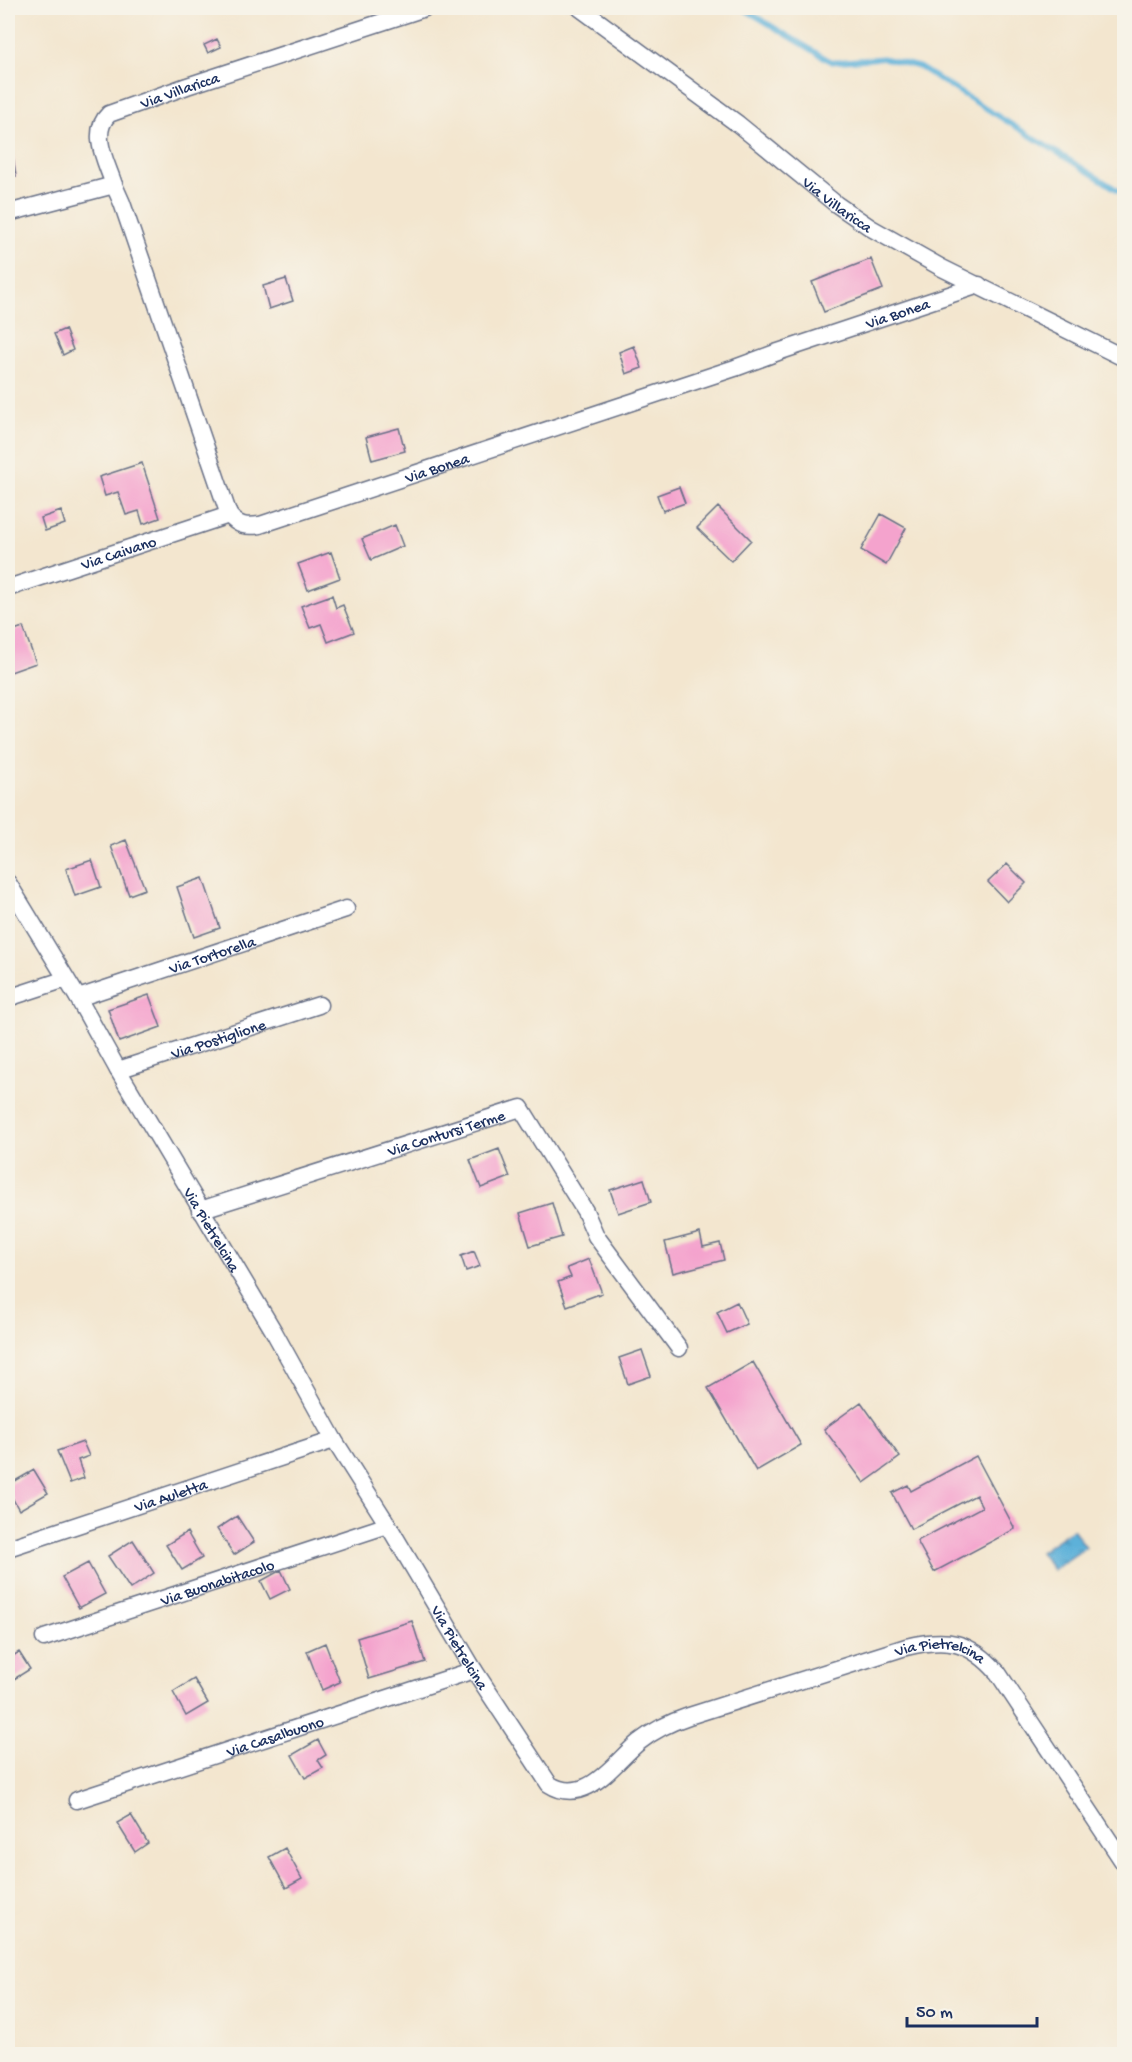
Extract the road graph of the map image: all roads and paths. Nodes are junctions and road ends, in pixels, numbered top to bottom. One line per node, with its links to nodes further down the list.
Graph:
1 (425, 8): 3 (street, Via Villaricca)
2 (580, 8): 5 (street, Via Villaricca)
3 (114, 185): 4 (street); 7 (street)
4 (8, 213)
5 (979, 285): 6 (street, Via Villaricca); 7 (street, Via Bonea)
6 (1125, 358)
7 (229, 515): 8 (street, Via Caivano)
8 (8, 588)
9 (8, 883): 11 (street, Via Pietrelcina)
10 (346, 909): 13 (street, Via Tortorella)
11 (66, 979): 12 (street); 13 (street, Via Pietrelcina)
12 (8, 998)
13 (78, 998): 15 (street, Via Pietrelcina)
14 (318, 1005): 15 (street, Via Postiglione)
15 (118, 1070): 16 (street, Via Pietrelcina)
16 (200, 1210): 17 (street, Via Contursi Terme); 18 (street, Via Pietrelcina)
17 (679, 1348)
18 (334, 1440): 19 (street, Via Pietrelcina); 20 (street, Via Auletta)
19 (388, 1525): 21 (street, Via Buonabitacolo); 22 (street, Via Pietrelcina)
20 (8, 1548)
21 (44, 1638)
22 (474, 1670): 23 (street, Via Casalbuono); 24 (street, Via Pietrelcina)
23 (77, 1800)
24 (1125, 1863)

